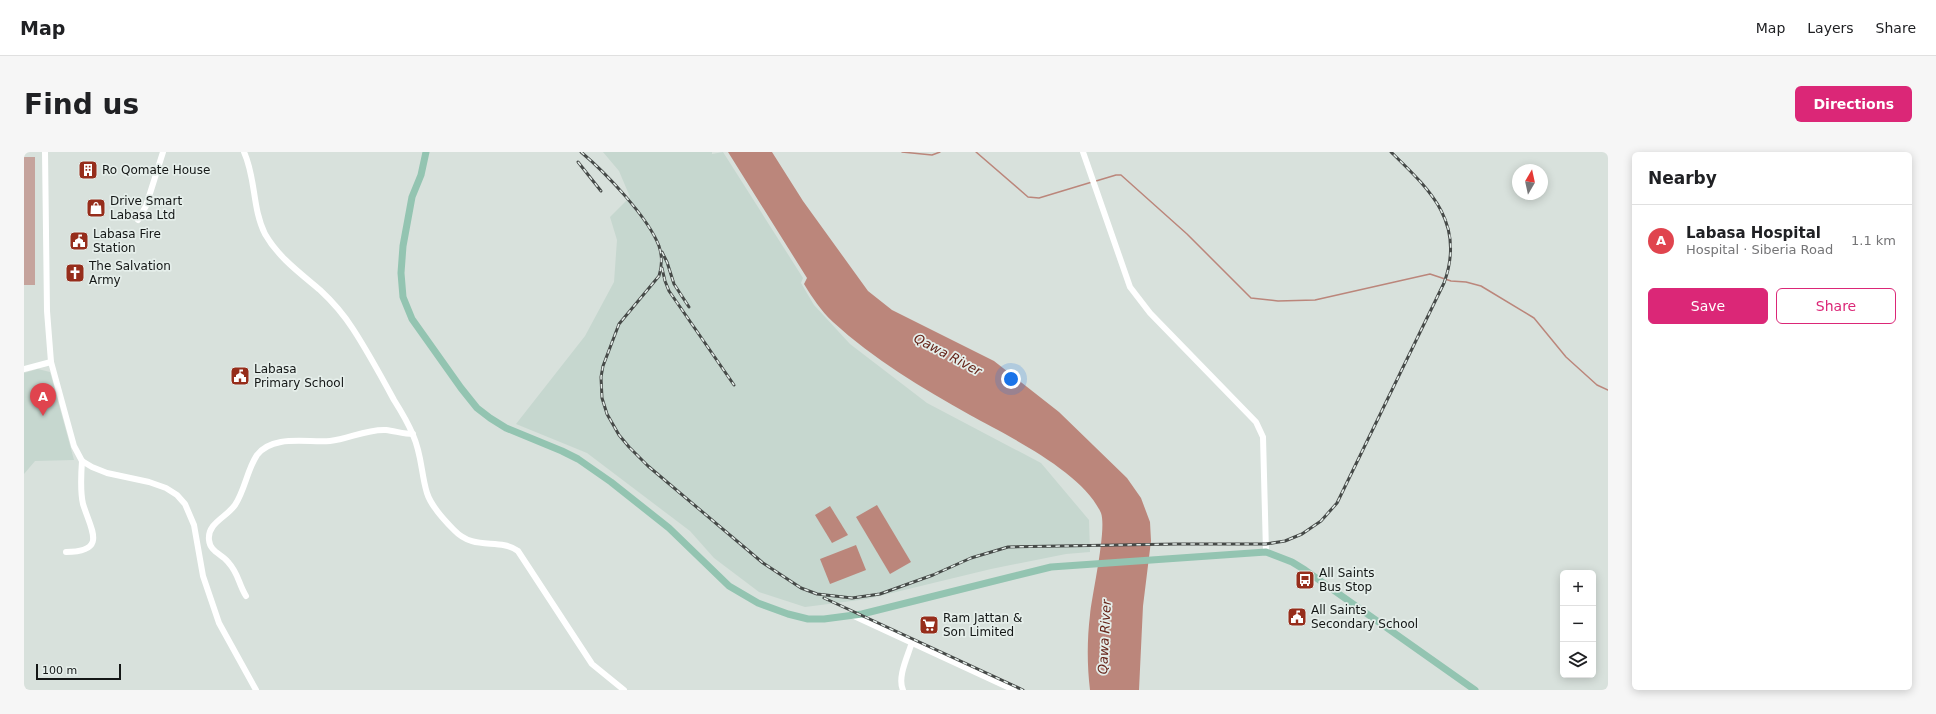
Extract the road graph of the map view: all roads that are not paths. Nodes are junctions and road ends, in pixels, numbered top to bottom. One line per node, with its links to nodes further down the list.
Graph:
1 (45, 152): 7 (street)
2 (163, 152): 6 (street)
3 (244, 152): 9 (street)
4 (426, 152): 14 (main road)
5 (1083, 152): 12 (street)
6 (138, 220)
7 (51, 362): 8 (street); 10 (street)
8 (24, 369)
9 (413, 434): 13 (street); 17 (street)
10 (82, 461): 11 (street); 16 (street)
11 (66, 552)
12 (1266, 552): 14 (main road); 20 (main road)
13 (246, 596)
14 (854, 616): 15 (street)
15 (912, 642): 18 (street); 19 (street)
16 (256, 690)
17 (624, 690)
18 (903, 690)
19 (1014, 690)
20 (1475, 690)

